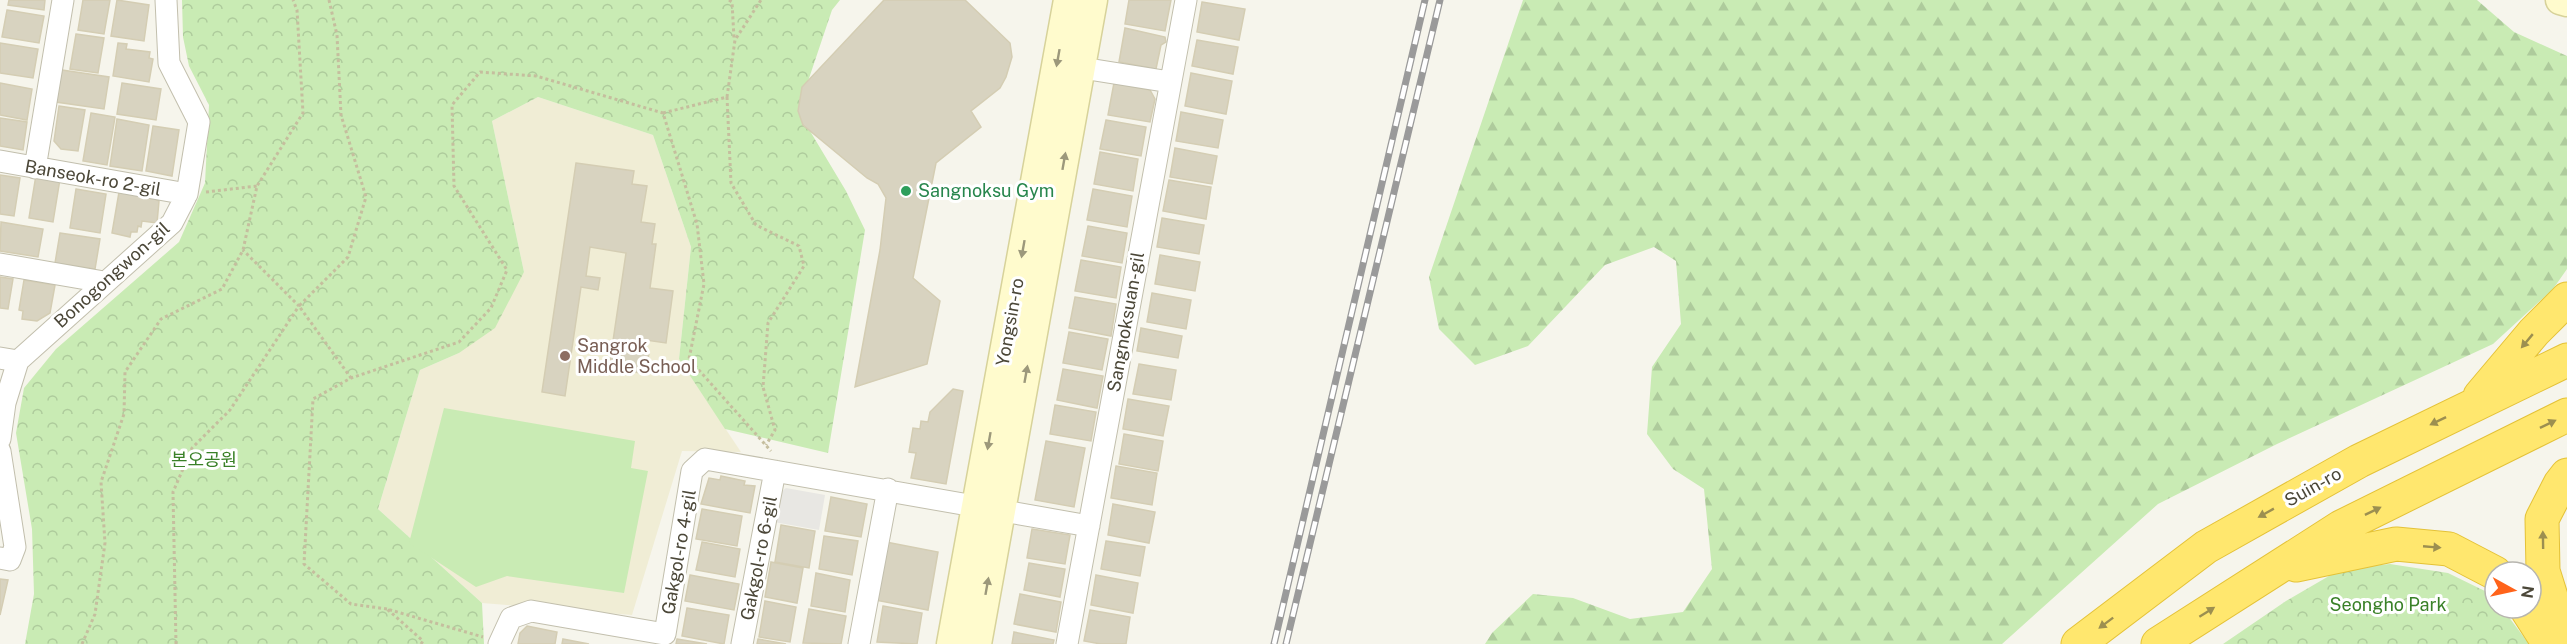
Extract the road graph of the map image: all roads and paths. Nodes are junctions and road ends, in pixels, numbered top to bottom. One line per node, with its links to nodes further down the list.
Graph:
1 (63, 0): 18 (street)
2 (166, 0): 20 (street, Bonogongwon-gil)
3 (293, 0): 19 (path)
4 (329, 0): 25 (path)
5 (729, 0): 12 (path)
6 (762, 0): 12 (path)
7 (1068, 0): 37 (main road, Yongsin-ro, one-way to 37)
8 (1093, 0): 13 (main road, Yongsin-ro)
9 (1186, 0): 14 (street, Sangnoksuan-gil)
10 (2560, 0): 11 (main road)
11 (2567, 2)
12 (735, 40): 15 (path)
13 (1082, 68): 14 (street); 37 (main road, Yongsin-ro, one-way to 13)
14 (1170, 82): 38 (street, Sangnoksuan-gil)
15 (727, 97): 16 (path); 32 (path)
16 (663, 113): 28 (path); 32 (path)
17 (0, 161): 18 (street, Banseok-ro 2-gil)
18 (35, 168): 20 (street, Banseok-ro 2-gil)
19 (257, 186): 20 (path); 21 (path)
20 (187, 194): 23 (street, Bonogongwon-gil)
21 (243, 250): 25 (path); 47 (path)
22 (0, 264): 23 (street)
23 (104, 282): 26 (street, Bonogongwon-gil)
24 (2567, 299): 29 (highway, one-way to 29)
25 (299, 306): 28 (path); 48 (path)
26 (9, 360): 31 (street, Bonogongwon-gil)
27 (2567, 360): 29 (highway, Suin-ro)
28 (351, 378): 42 (path)
29 (2472, 405): 55 (highway, Suin-ro, one-way to 55)
30 (2567, 415): 41 (highway, one-way to 30)
31 (0, 439)
32 (765, 445): 34 (path)
33 (0, 451): 39 (street)
34 (775, 471): 36 (street, Gakgol-ro 4-gil); 45 (street, Gakgol-ro 4-gil); 50 (street, Gakgol-ro 6-gil)
35 (2567, 475): 44 (highway, one-way to 35)
36 (888, 489): 37 (street, Gakgol-ro 4-gil); 51 (street)
37 (989, 508): 38 (street, Gakgol-ro 4-gil); 52 (main road, Yongsin-ro); 53 (main road, Yongsin-ro, one-way to 37)
38 (1089, 526): 54 (street, Sangnoksuan-gil)
39 (0, 558)
40 (2483, 567): 41 (highway, one-way to 40)
41 (2271, 571): 56 (highway, one-way to 41)
42 (387, 609): 46 (path); 49 (path)
43 (2533, 620): 57 (highway)
44 (2567, 636)
45 (664, 639): 46 (street, Gakgol-ro 4-gil)
46 (499, 643)
47 (82, 644)
48 (176, 644)
49 (421, 644)
50 (742, 644)
51 (859, 644)
52 (951, 644)
53 (977, 644)
54 (1067, 644)
55 (2078, 644)
56 (2158, 644)
57 (2548, 644)

